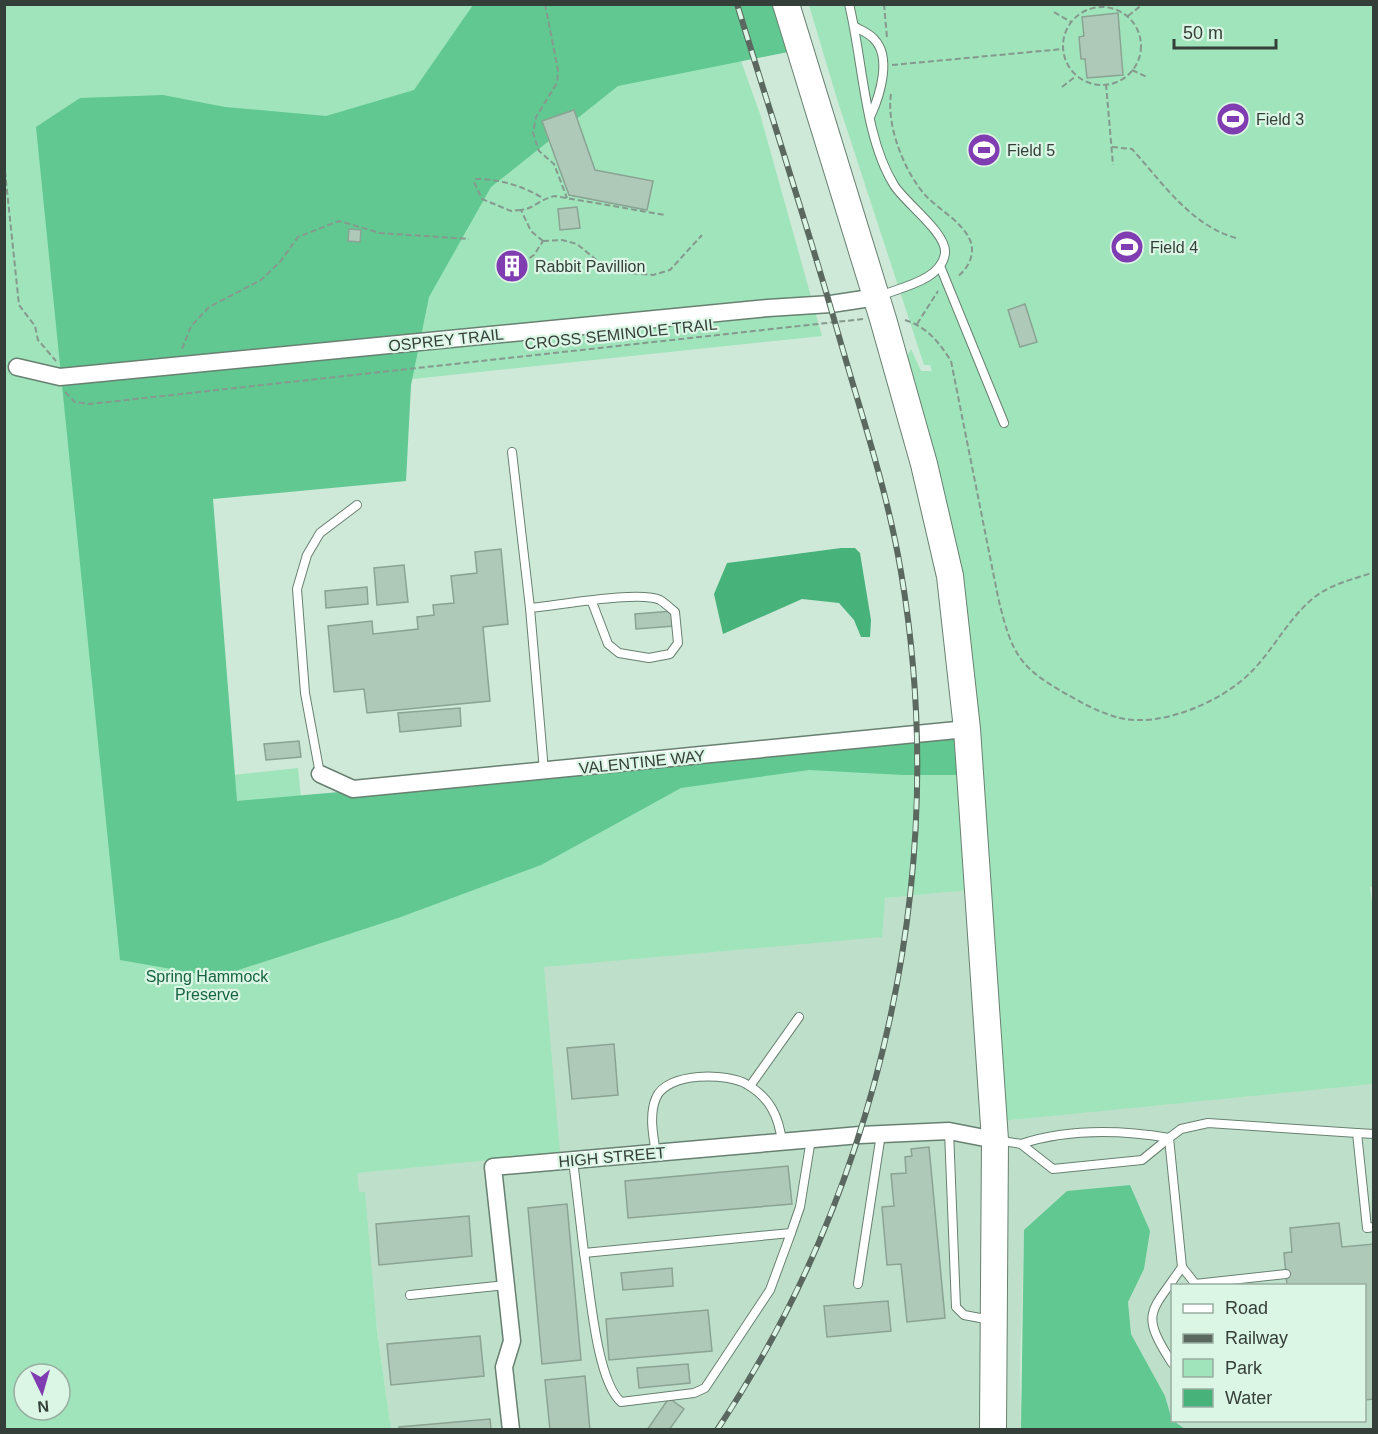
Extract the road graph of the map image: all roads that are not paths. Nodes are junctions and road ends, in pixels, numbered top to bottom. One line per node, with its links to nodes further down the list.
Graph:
1 (786, 4): 6 (main road)
2 (849, 4): 3 (lane)
3 (854, 26): 4 (lane); 4 (lane)
4 (871, 116): 5 (lane)
5 (940, 266): 6 (lane); 8 (lane)
6 (873, 308): 7 (street, OSPREY TRAIL); 13 (main road)
7 (17, 367)
8 (1004, 423)
9 (512, 452): 12 (lane)
10 (357, 505): 15 (lane)
11 (592, 602): 11 (lane); 12 (lane)
12 (530, 608): 14 (lane)
13 (967, 729): 14 (street, VALENTINE WAY); 24 (main road)
14 (544, 771): 15 (street, VALENTINE WAY)
15 (320, 774)
16 (799, 1017): 17 (lane)
17 (750, 1086): 25 (lane); 27 (lane)
18 (949, 1131): 20 (street, HIGH STREET); 24 (street, HIGH STREET); 41 (lane)
19 (1357, 1133): 21 (lane); 22 (lane); 29 (lane)
20 (881, 1134): 23 (street, HIGH STREET); 34 (lane)
21 (1374, 1134)
22 (1169, 1138): 26 (lane); 26 (lane); 32 (lane)
23 (811, 1139): 25 (street, HIGH STREET); 30 (lane)
24 (994, 1140): 26 (lane); 41 (main road)
25 (782, 1142): 27 (street, HIGH STREET)
26 (1021, 1144)
27 (656, 1153): 28 (street, HIGH STREET)
28 (573, 1160): 31 (lane); 38 (street, HIGH STREET)
29 (1374, 1227)
30 (791, 1233): 31 (lane); 31 (lane)
31 (584, 1253)
32 (1182, 1267): 35 (lane); 36 (lane)
33 (1286, 1274): 37 (lane)
34 (858, 1284)
35 (1174, 1284)
36 (1195, 1284)
37 (1204, 1284)
38 (506, 1285): 40 (lane); 43 (street, HIGH STREET)
39 (1169, 1294): 42 (lane)
40 (410, 1295)
41 (991, 1320): 44 (main road)
42 (1171, 1360)
43 (511, 1430)
44 (993, 1430)

